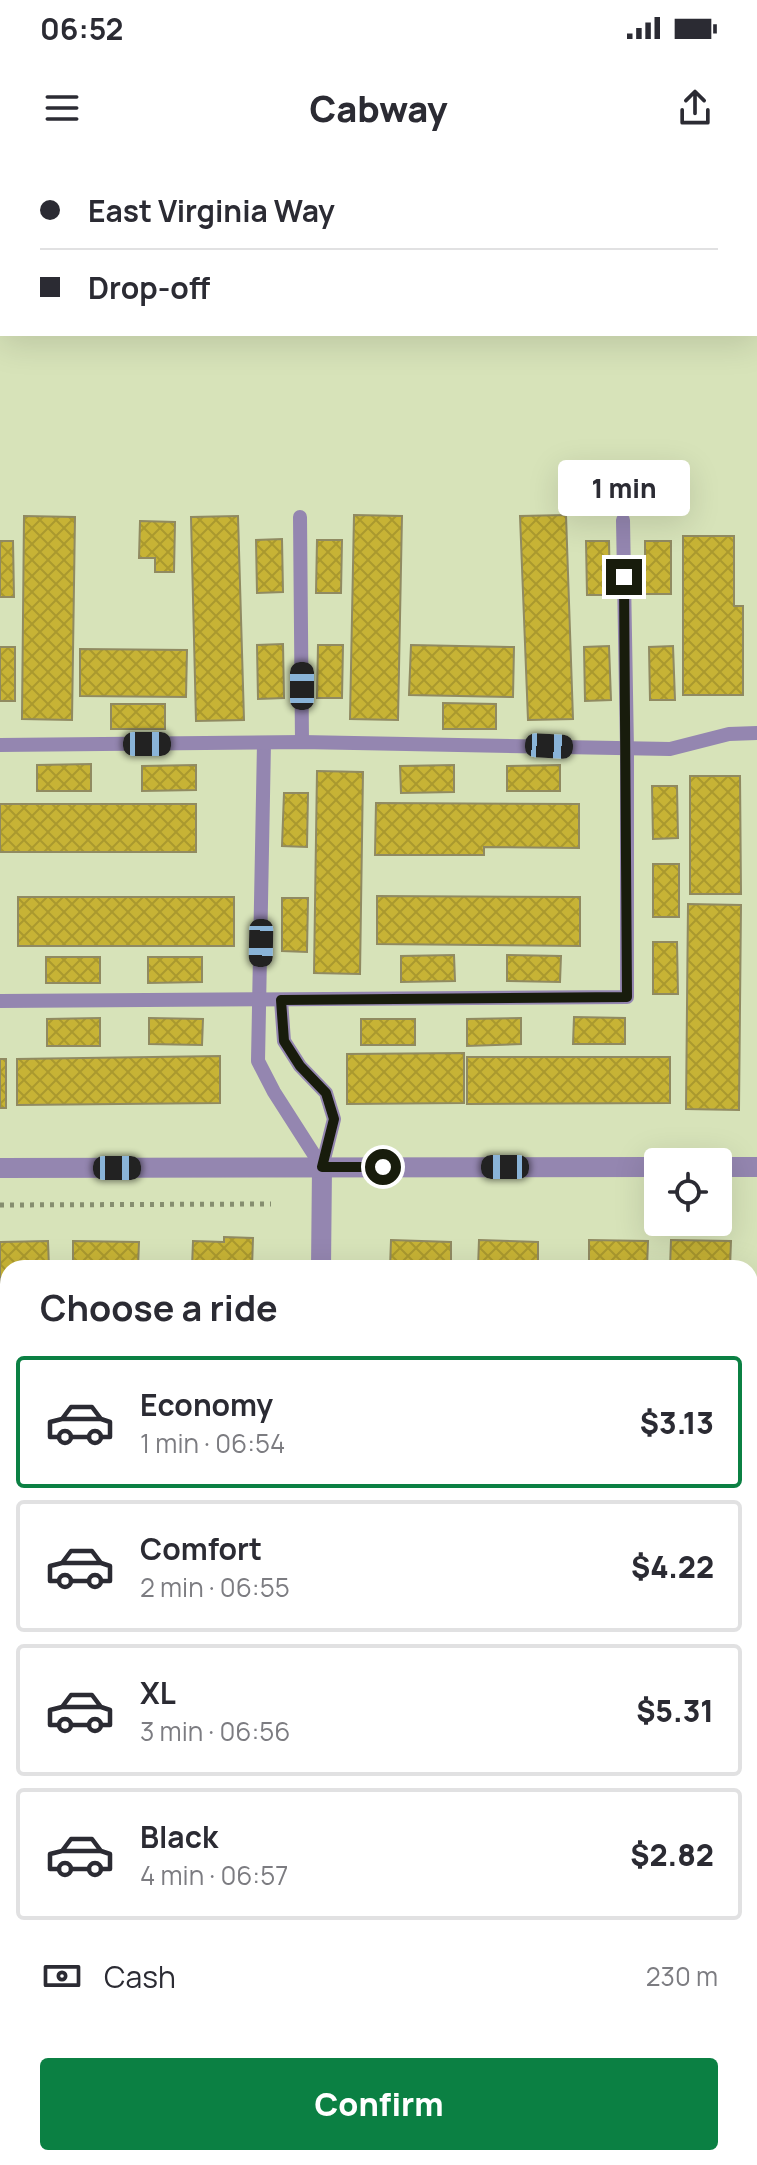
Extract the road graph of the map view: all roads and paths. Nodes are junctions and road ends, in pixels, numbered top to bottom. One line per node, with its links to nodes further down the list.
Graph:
1 (300, 517): 4 (lane)
2 (623, 520): 7 (lane)
3 (757, 733): 7 (lane)
4 (302, 742): 5 (lane); 7 (lane)
5 (264, 743): 6 (lane); 8 (lane)
6 (0, 745)
7 (627, 750): 9 (lane)
8 (260, 1000): 9 (lane); 10 (lane); 11 (lane)
9 (281, 1000): 11 (lane)
10 (0, 1001)
11 (322, 1167): 12 (street); 15 (street); 18 (street)
12 (644, 1167)
13 (732, 1167): 14 (street)
14 (757, 1167)
15 (0, 1168)
16 (271, 1204): 17 (path)
17 (0, 1205)
18 (321, 1260)

